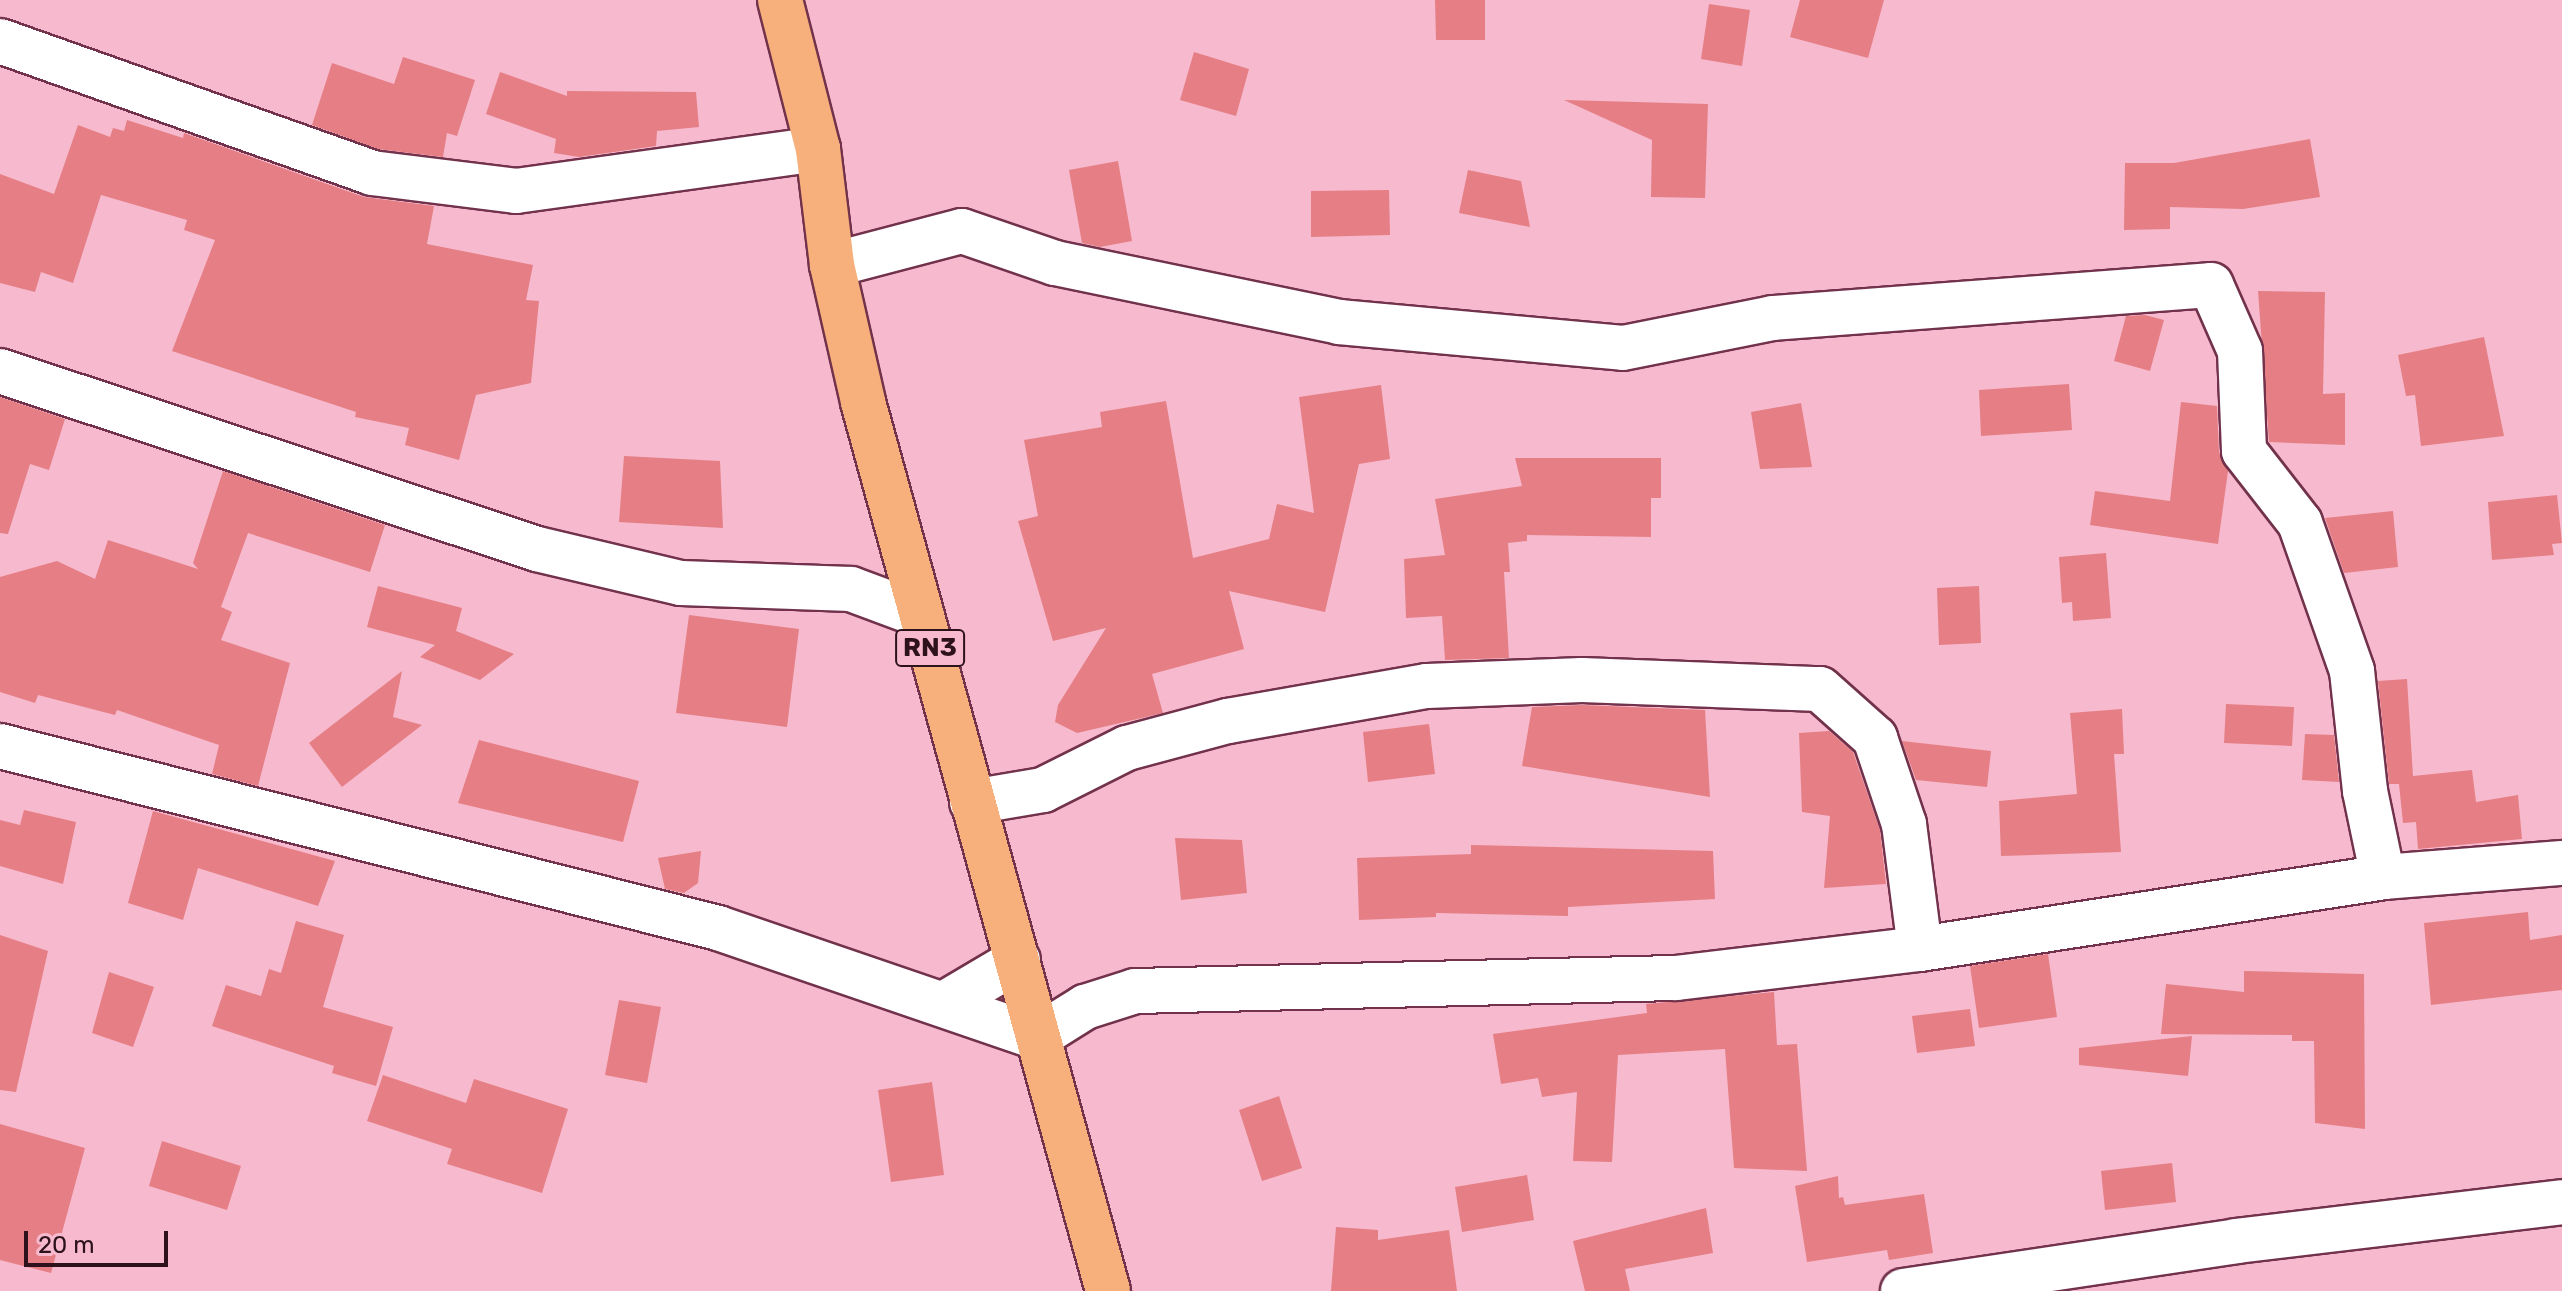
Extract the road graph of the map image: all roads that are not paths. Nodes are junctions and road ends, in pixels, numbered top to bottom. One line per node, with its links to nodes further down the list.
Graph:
1 (780, 0): 3 (highway, RN3)
2 (0, 41): 3 (street)
3 (818, 149): 4 (highway, RN3)
4 (832, 265): 6 (highway, RN3); 12 (street)
5 (0, 371): 7 (street)
6 (902, 545): 7 (street); 8 (highway, RN3)
7 (851, 589): 8 (street)
8 (921, 615): 10 (highway, RN3)
9 (0, 746): 15 (street)
10 (972, 802): 13 (street); 14 (highway, RN3)
11 (2562, 863): 12 (street)
12 (2383, 877): 13 (street)
13 (1920, 949): 16 (street)
14 (1018, 960): 15 (street); 16 (highway, RN3)
15 (944, 1004): 16 (street)
16 (1037, 1037): 18 (highway, RN3)
17 (2562, 1202): 19 (street)
18 (1108, 1291)
19 (1903, 1291)

